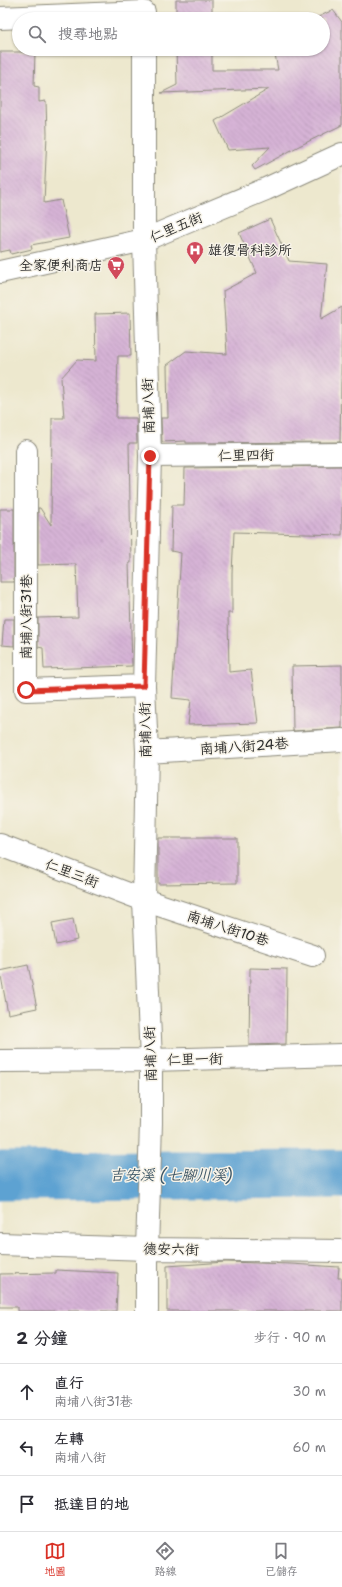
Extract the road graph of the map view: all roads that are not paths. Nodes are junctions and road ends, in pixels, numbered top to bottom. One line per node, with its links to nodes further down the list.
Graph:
1 (144, 10): 2 (street)
2 (108, 12)
3 (12, 17): 4 (street)
4 (0, 18)
5 (144, 56): 7 (street, 南埔八街)
6 (342, 154): 7 (street, 仁里五街)
7 (144, 240): 8 (street, 仁里五街); 11 (street, 南埔八街)
8 (0, 272)
9 (26, 451): 12 (street, 南埔八街31巷)
10 (342, 454): 11 (street, 仁里四街)
11 (150, 456): 12 (street, 南埔八街)
12 (144, 686): 14 (street, 南埔八街)
13 (342, 740): 14 (street, 南埔八街24巷)
14 (146, 752): 16 (street, 南埔八街)
15 (0, 845): 16 (street, 仁里三街)
16 (144, 900): 17 (street, 南埔八街10巷); 19 (street, 南埔八街)
17 (313, 956)
18 (342, 1055): 19 (street, 仁里一街)
19 (151, 1060): 20 (street, 仁里一街); 22 (street, 南埔八街)
20 (0, 1061)
21 (0, 1244): 22 (street, 德安六街)
22 (147, 1249): 23 (street, 德安六街); 24 (street, 南埔八街)
23 (342, 1251)
24 (147, 1311)

